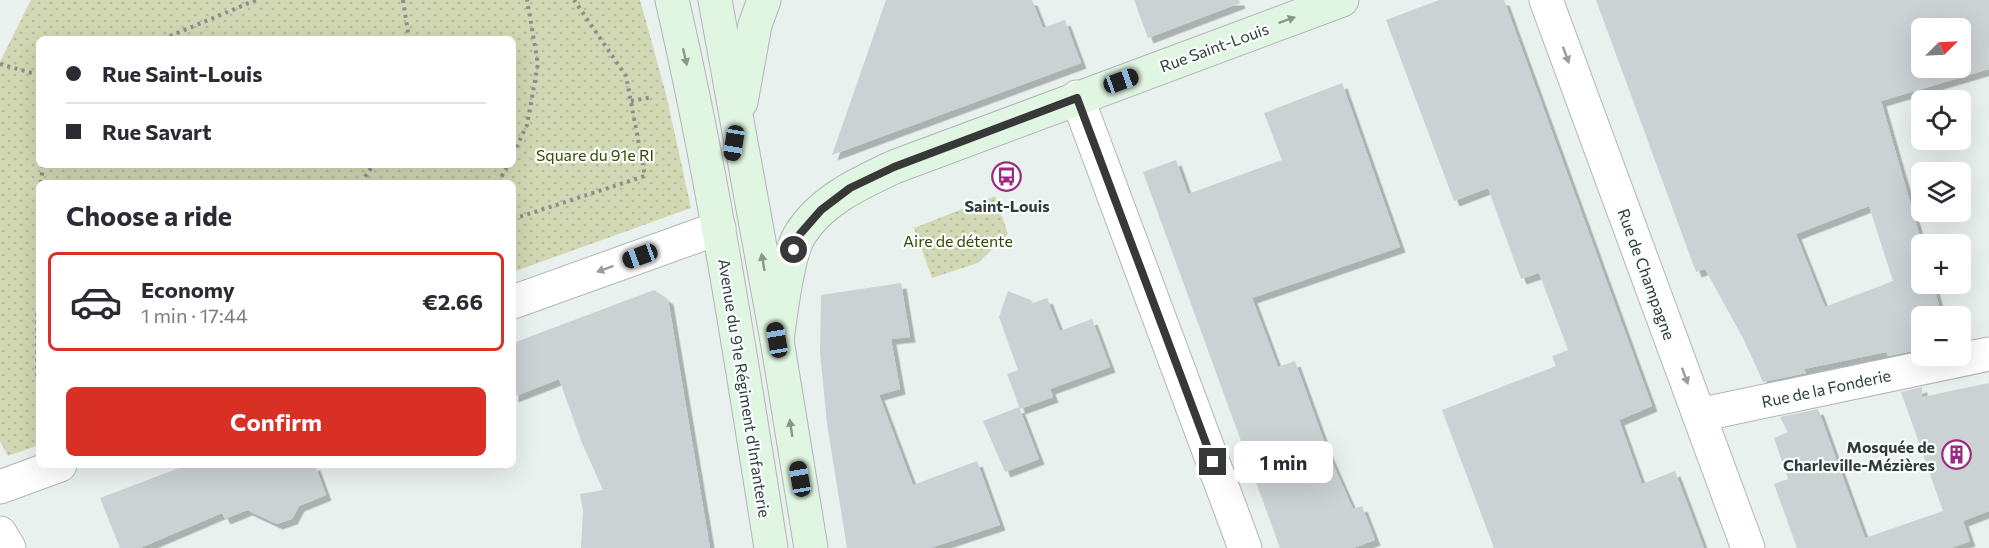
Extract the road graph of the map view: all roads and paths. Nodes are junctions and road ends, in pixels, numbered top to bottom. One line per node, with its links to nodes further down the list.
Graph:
1 (256, 0): 10 (path)
2 (402, 0): 11 (path)
3 (527, 0): 16 (path)
4 (574, 0): 17 (path)
5 (672, 0): 18 (main road, Avenue du 91e Régiment d'Infanterie, one-way to 18)
6 (715, 0): 15 (main road, Avenue du 91e Régiment d'Infanterie)
7 (764, 0): 15 (main road, Avenue du 91e Régiment d'Infanterie)
8 (1342, 0): 14 (main road, Rue Saint-Louis, one-way to 8)
9 (1546, 0): 22 (street, Rue de Champagne, one-way to 22)
10 (170, 36)
11 (408, 36)
12 (0, 64): 13 (path)
13 (36, 74)
14 (1077, 98): 20 (main road, Rue Saint-Louis); 29 (street)
15 (737, 122): 18 (main road, Avenue du 91e Régiment d'Infanterie); 20 (main road, Avenue du 91e Régiment d'Infanterie, one-way to 15)
16 (516, 148)
17 (516, 218)
18 (719, 228): 19 (street, one-way to 19); 27 (main road, Avenue du 91e Régiment d'Infanterie)
19 (516, 301)
20 (777, 340): 28 (main road, Avenue du 91e Régiment d'Infanterie, one-way to 20)
21 (1989, 354): 22 (street, Rue de la Fonderie)
22 (1699, 415): 30 (street, Rue de Champagne)
23 (52, 468): 24 (street)
24 (0, 487)
25 (0, 533): 26 (street)
26 (9, 548)
27 (771, 548)
28 (812, 548)
29 (1245, 548)
30 (1748, 548)

